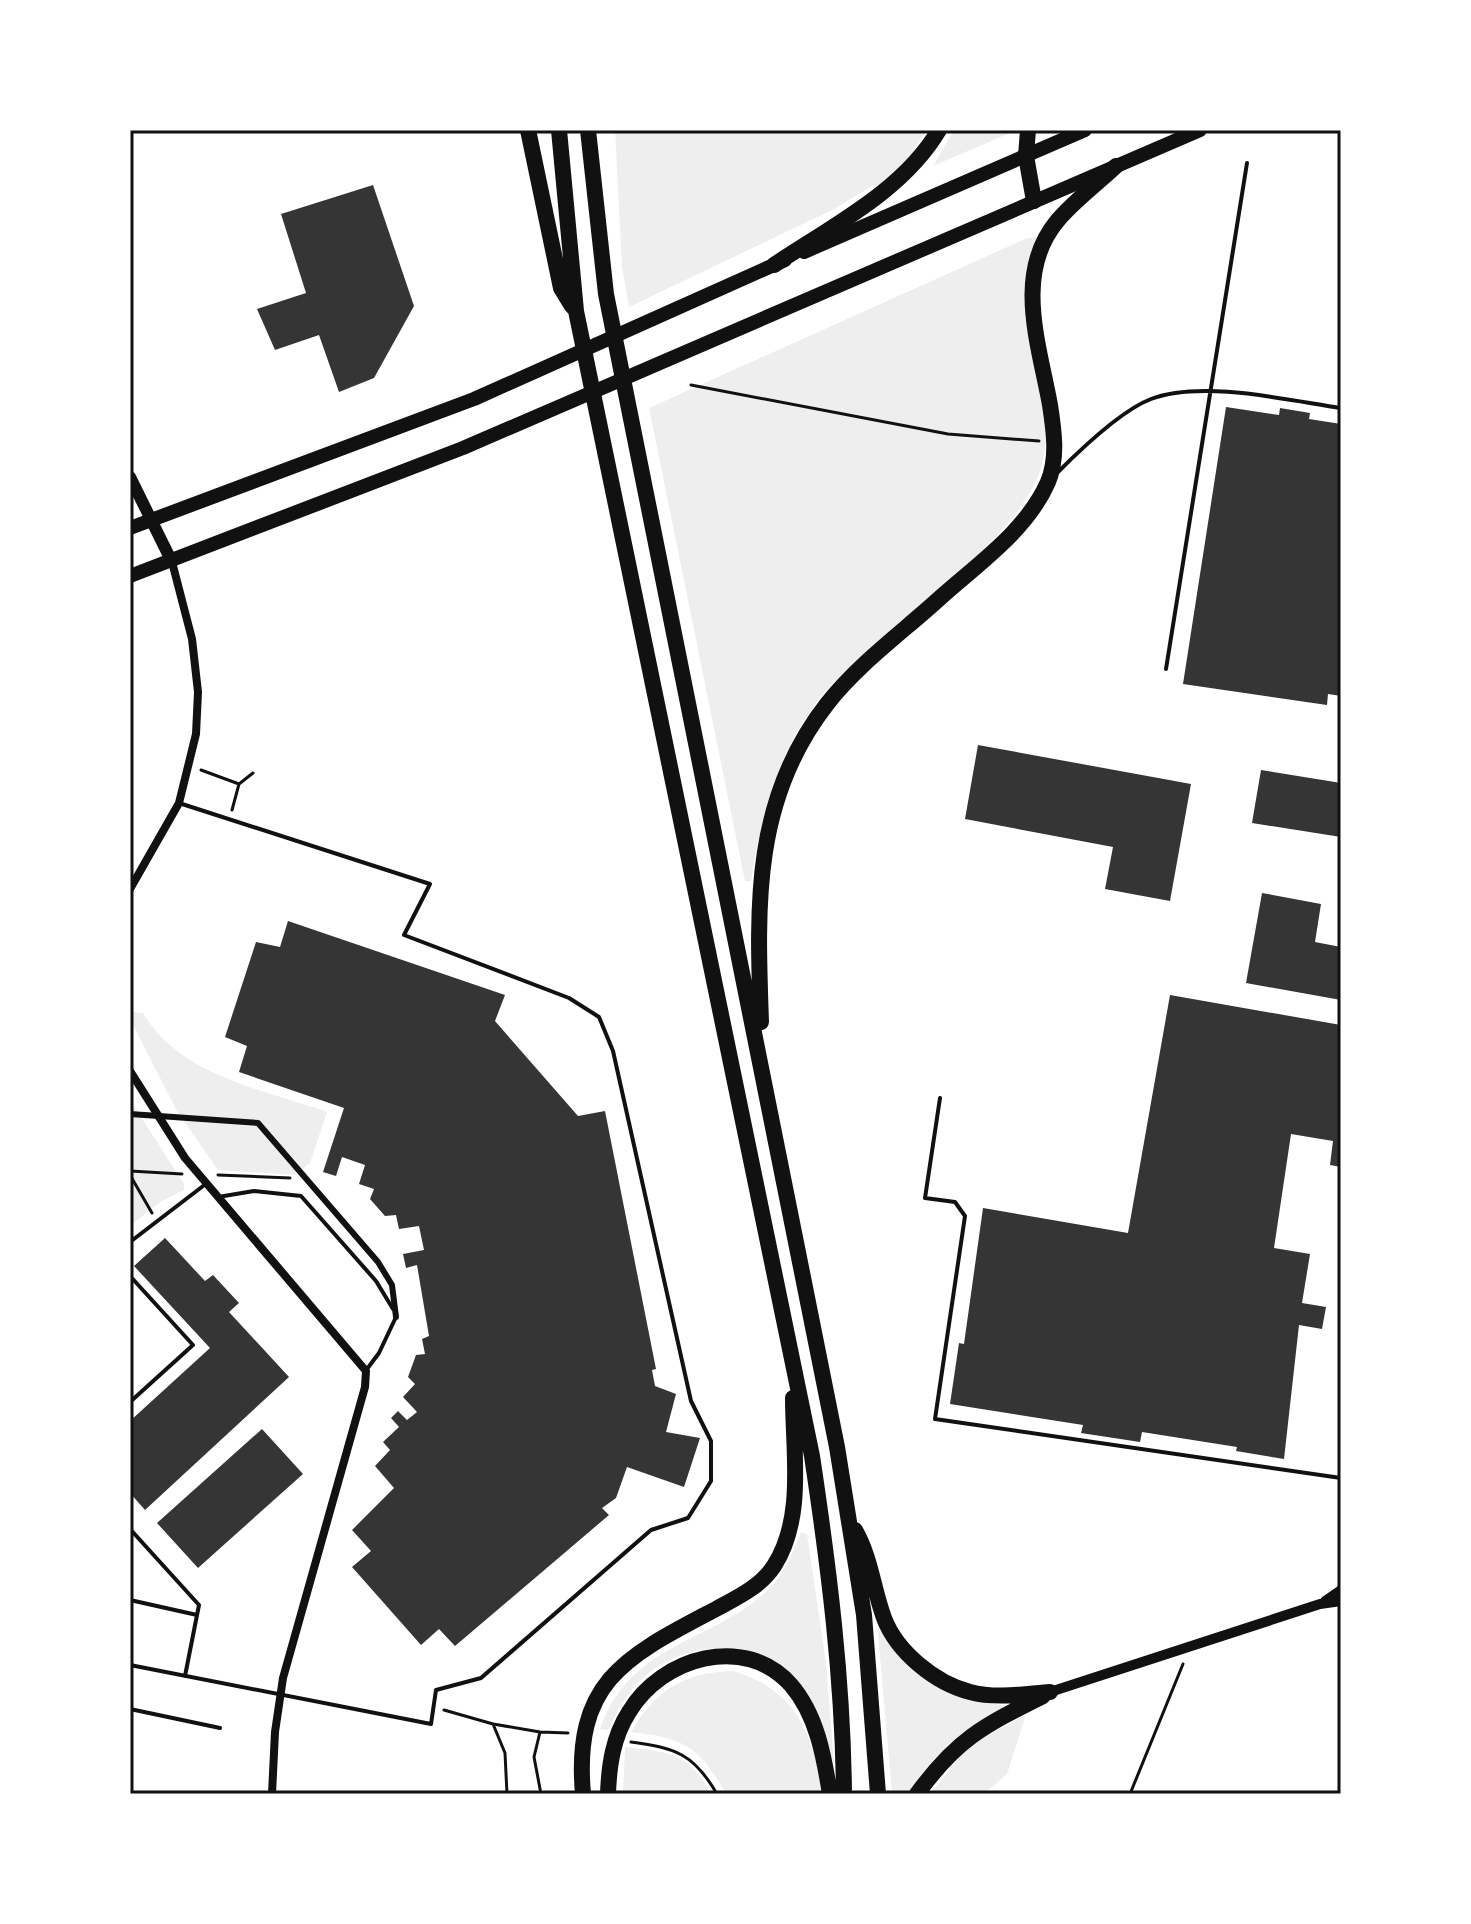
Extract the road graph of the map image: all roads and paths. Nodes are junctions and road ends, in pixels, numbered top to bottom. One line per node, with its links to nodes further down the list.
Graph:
1 (528, 130): 13 (highway)
2 (559, 130): 13 (highway)
3 (939, 130): 12 (highway)
4 (1028, 130): 8 (highway)
5 (1085, 130): 8 (main road)
6 (1200, 130): 10 (main road)
7 (589, 132): 31 (highway)
8 (1026, 156): 11 (highway); 12 (main road)
9 (1247, 163): 15 (lane)
10 (1116, 166): 11 (main road); 17 (highway)
11 (1034, 201): 22 (main road)
12 (774, 265): 20 (main road)
13 (576, 311): 43 (highway)
14 (691, 385): 17 (path)
15 (1208, 391): 16 (lane); 19 (lane); 24 (lane)
16 (1341, 408)
17 (1054, 444): 19 (highway)
18 (130, 477): 20 (main road)
19 (1048, 482): 31 (highway)
20 (152, 520): 21 (main road); 22 (main road)
21 (130, 528)
22 (172, 562): 23 (main road); 25 (street)
23 (130, 576)
24 (1166, 669)
25 (190, 766): 27 (path); 28 (street)
26 (253, 773): 27 (path)
27 (239, 784): 29 (path)
28 (179, 803): 29 (lane); 30 (street)
29 (229, 819): 59 (lane)
30 (130, 889)
31 (763, 1067): 47 (highway)
32 (130, 1071): 35 (street)
33 (940, 1098): 46 (lane)
34 (130, 1114): 35 (street)
35 (157, 1116): 37 (street); 42 (street)
36 (130, 1175): 39 (path)
37 (207, 1183): 38 (street); 39 (lane)
38 (218, 1197): 42 (lane); 44 (street)
39 (157, 1220): 40 (lane)
40 (130, 1242)
41 (130, 1276): 45 (lane)
42 (396, 1317): 44 (lane)
43 (792, 1361): 69 (highway); 73 (highway)
44 (366, 1371): 58 (street)
45 (130, 1402)
46 (1341, 1478)
47 (850, 1520): 57 (highway); 74 (highway)
48 (130, 1529): 53 (lane)
49 (1341, 1590): 52 (street)
50 (130, 1600): 53 (lane)
51 (1341, 1601): 52 (street)
52 (1320, 1604): 54 (street)
53 (197, 1615): 56 (lane)
54 (1191, 1645): 57 (street); 76 (path)
55 (130, 1665): 56 (lane)
56 (185, 1676): 58 (lane)
57 (1050, 1692): 75 (highway)
58 (279, 1696): 59 (lane); 66 (street)
59 (432, 1707): 61 (path)
60 (130, 1709): 62 (lane)
61 (493, 1724): 64 (path); 67 (path)
62 (220, 1728)
63 (553, 1731): 64 (path)
64 (540, 1732): 68 (path)
65 (659, 1746): 71 (path)
66 (272, 1794)
67 (507, 1794)
68 (541, 1794)
69 (583, 1794)
70 (608, 1794): 72 (highway)
71 (717, 1794)
72 (830, 1794)
73 (844, 1794)
74 (878, 1794)
75 (917, 1794)
76 (1130, 1794)

